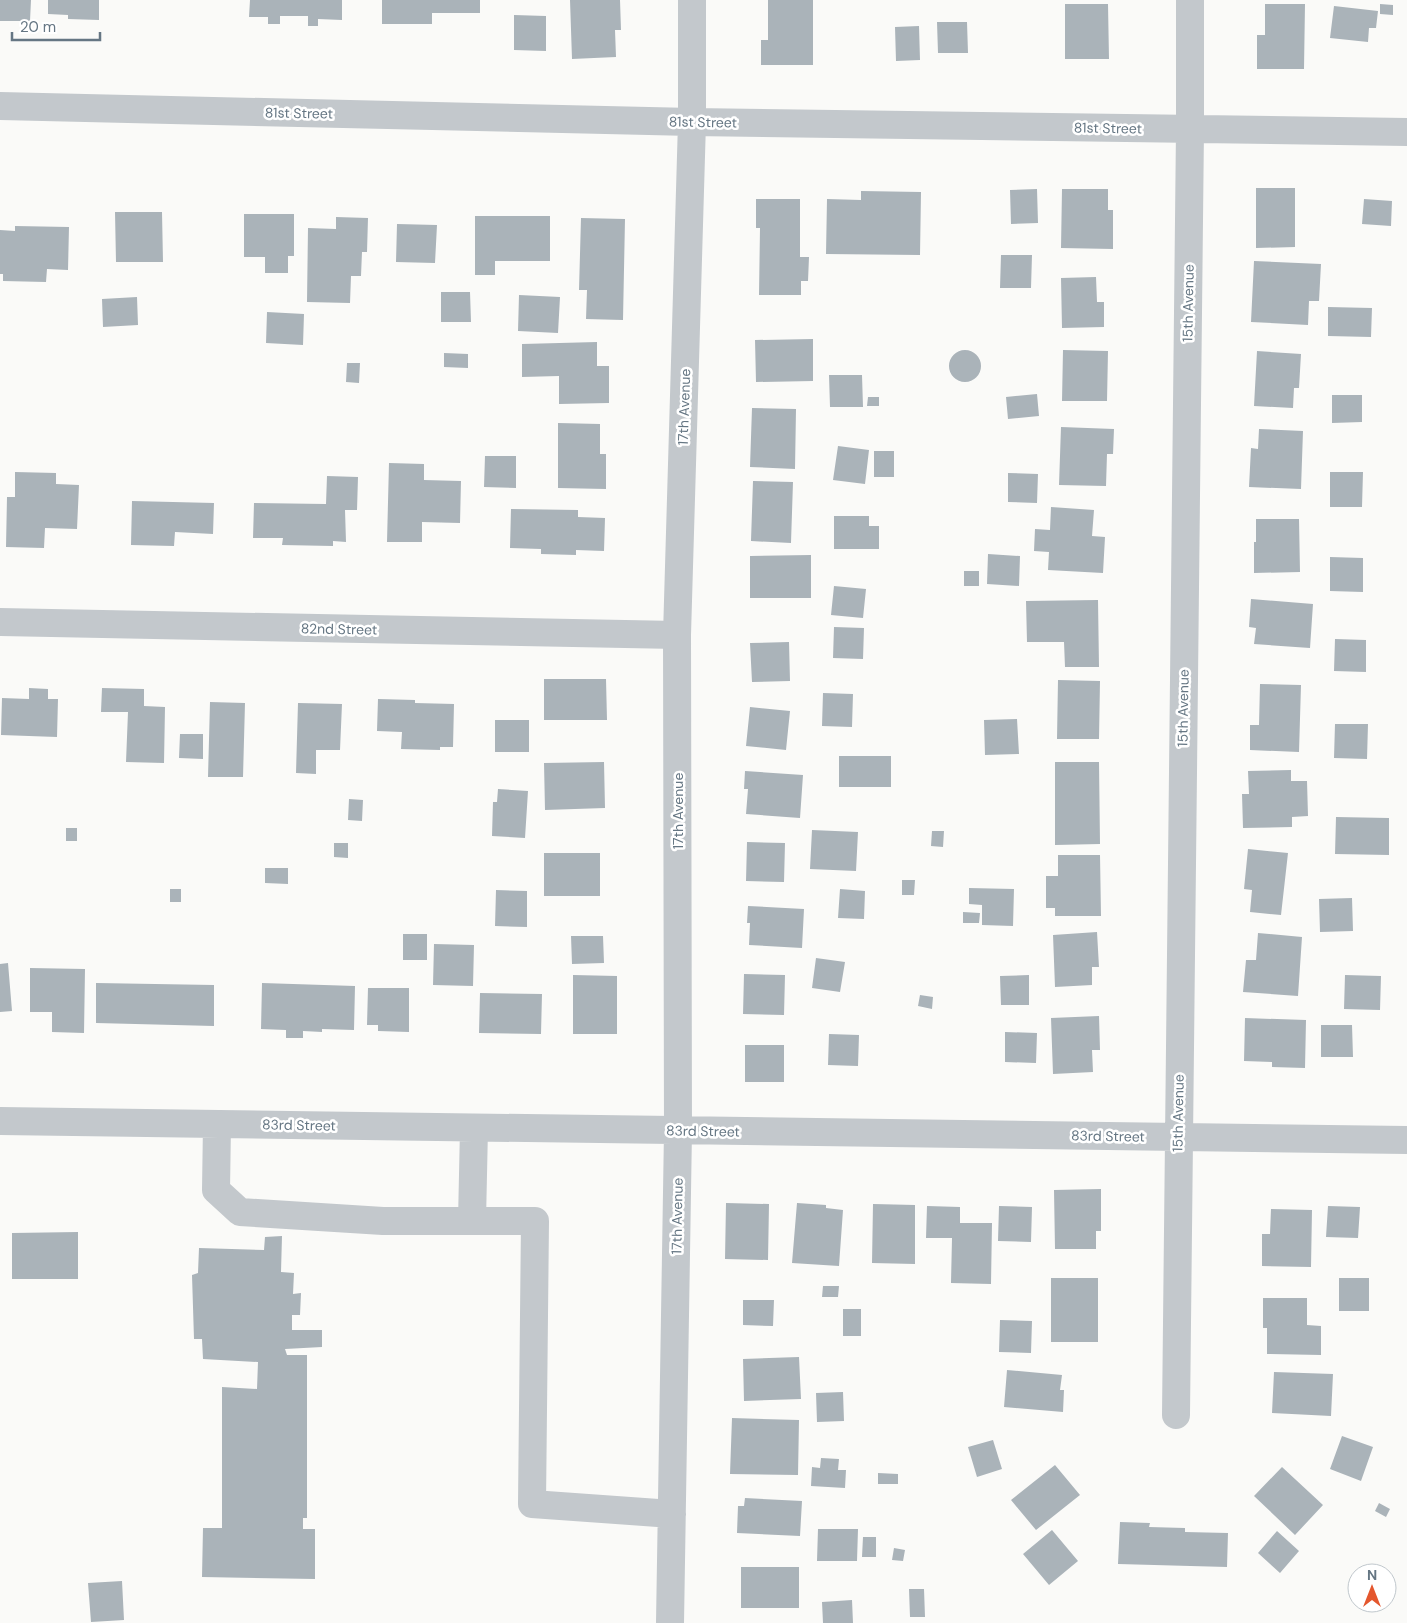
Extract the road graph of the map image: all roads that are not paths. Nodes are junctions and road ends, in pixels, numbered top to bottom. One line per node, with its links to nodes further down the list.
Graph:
1 (692, 0): 4 (street, 17th Avenue)
2 (1190, 0): 5 (street, 15th Avenue)
3 (0, 106): 4 (street, 81st Street)
4 (692, 122): 5 (street, 81st Street); 8 (street, 17th Avenue)
5 (1190, 129): 6 (street, 81st Street); 13 (street, 15th Avenue)
6 (1407, 132)
7 (0, 622): 8 (street, 82nd Street)
8 (677, 635): 12 (street, 17th Avenue)
9 (0, 1121): 10 (street, 83rd Street)
10 (217, 1124): 11 (street, 83rd Street); 15 (street)
11 (474, 1128): 12 (street, 83rd Street); 15 (street)
12 (678, 1130): 13 (street, 83rd Street); 17 (street, 17th Avenue)
13 (1178, 1137): 14 (street, 83rd Street); 16 (street, 15th Avenue)
14 (1407, 1140)
15 (472, 1221): 17 (street)
16 (1176, 1415)
17 (672, 1514): 18 (street, 17th Avenue)
18 (670, 1623)

